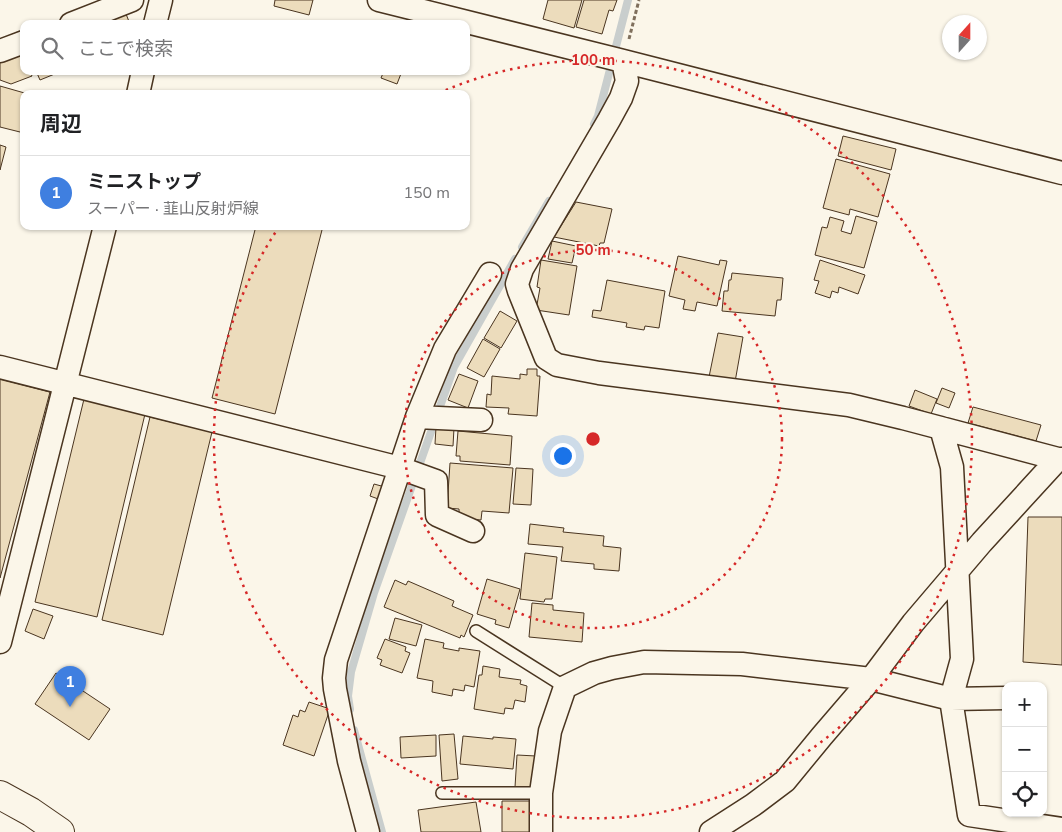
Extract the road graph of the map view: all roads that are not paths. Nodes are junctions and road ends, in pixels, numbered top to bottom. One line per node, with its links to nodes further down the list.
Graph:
1 (132, 0): 4 (street)
2 (161, 0): 5 (street)
3 (379, 0): 6 (street)
4 (81, 20)
5 (156, 20)
6 (460, 20)
7 (470, 23): 10 (street)
8 (20, 44): 9 (street)
9 (0, 51)
10 (617, 59): 13 (street); 20 (street)
11 (142, 75): 12 (street)
12 (139, 90)
13 (1062, 173)
14 (104, 230): 17 (street)
15 (490, 274): 18 (street)
16 (0, 367): 17 (street)
17 (66, 383): 22 (street); 26 (street)
18 (420, 417): 19 (street); 22 (street)
19 (480, 420)
20 (941, 428): 21 (street); 24 (street)
21 (1060, 459): 24 (street)
22 (409, 471): 23 (street); 36 (street)
23 (473, 531)
24 (958, 571): 27 (street); 30 (street)
25 (476, 631): 28 (lane)
26 (0, 642)
27 (871, 679): 28 (street); 30 (street); 38 (street)
28 (565, 687): 32 (street)
29 (1002, 698): 30 (street)
30 (952, 700): 34 (street)
31 (442, 793): 32 (lane)
32 (541, 794): 37 (street)
33 (0, 795): 35 (main road)
34 (1052, 829)
35 (60, 832)
36 (368, 832)
37 (541, 832)
38 (711, 832)

